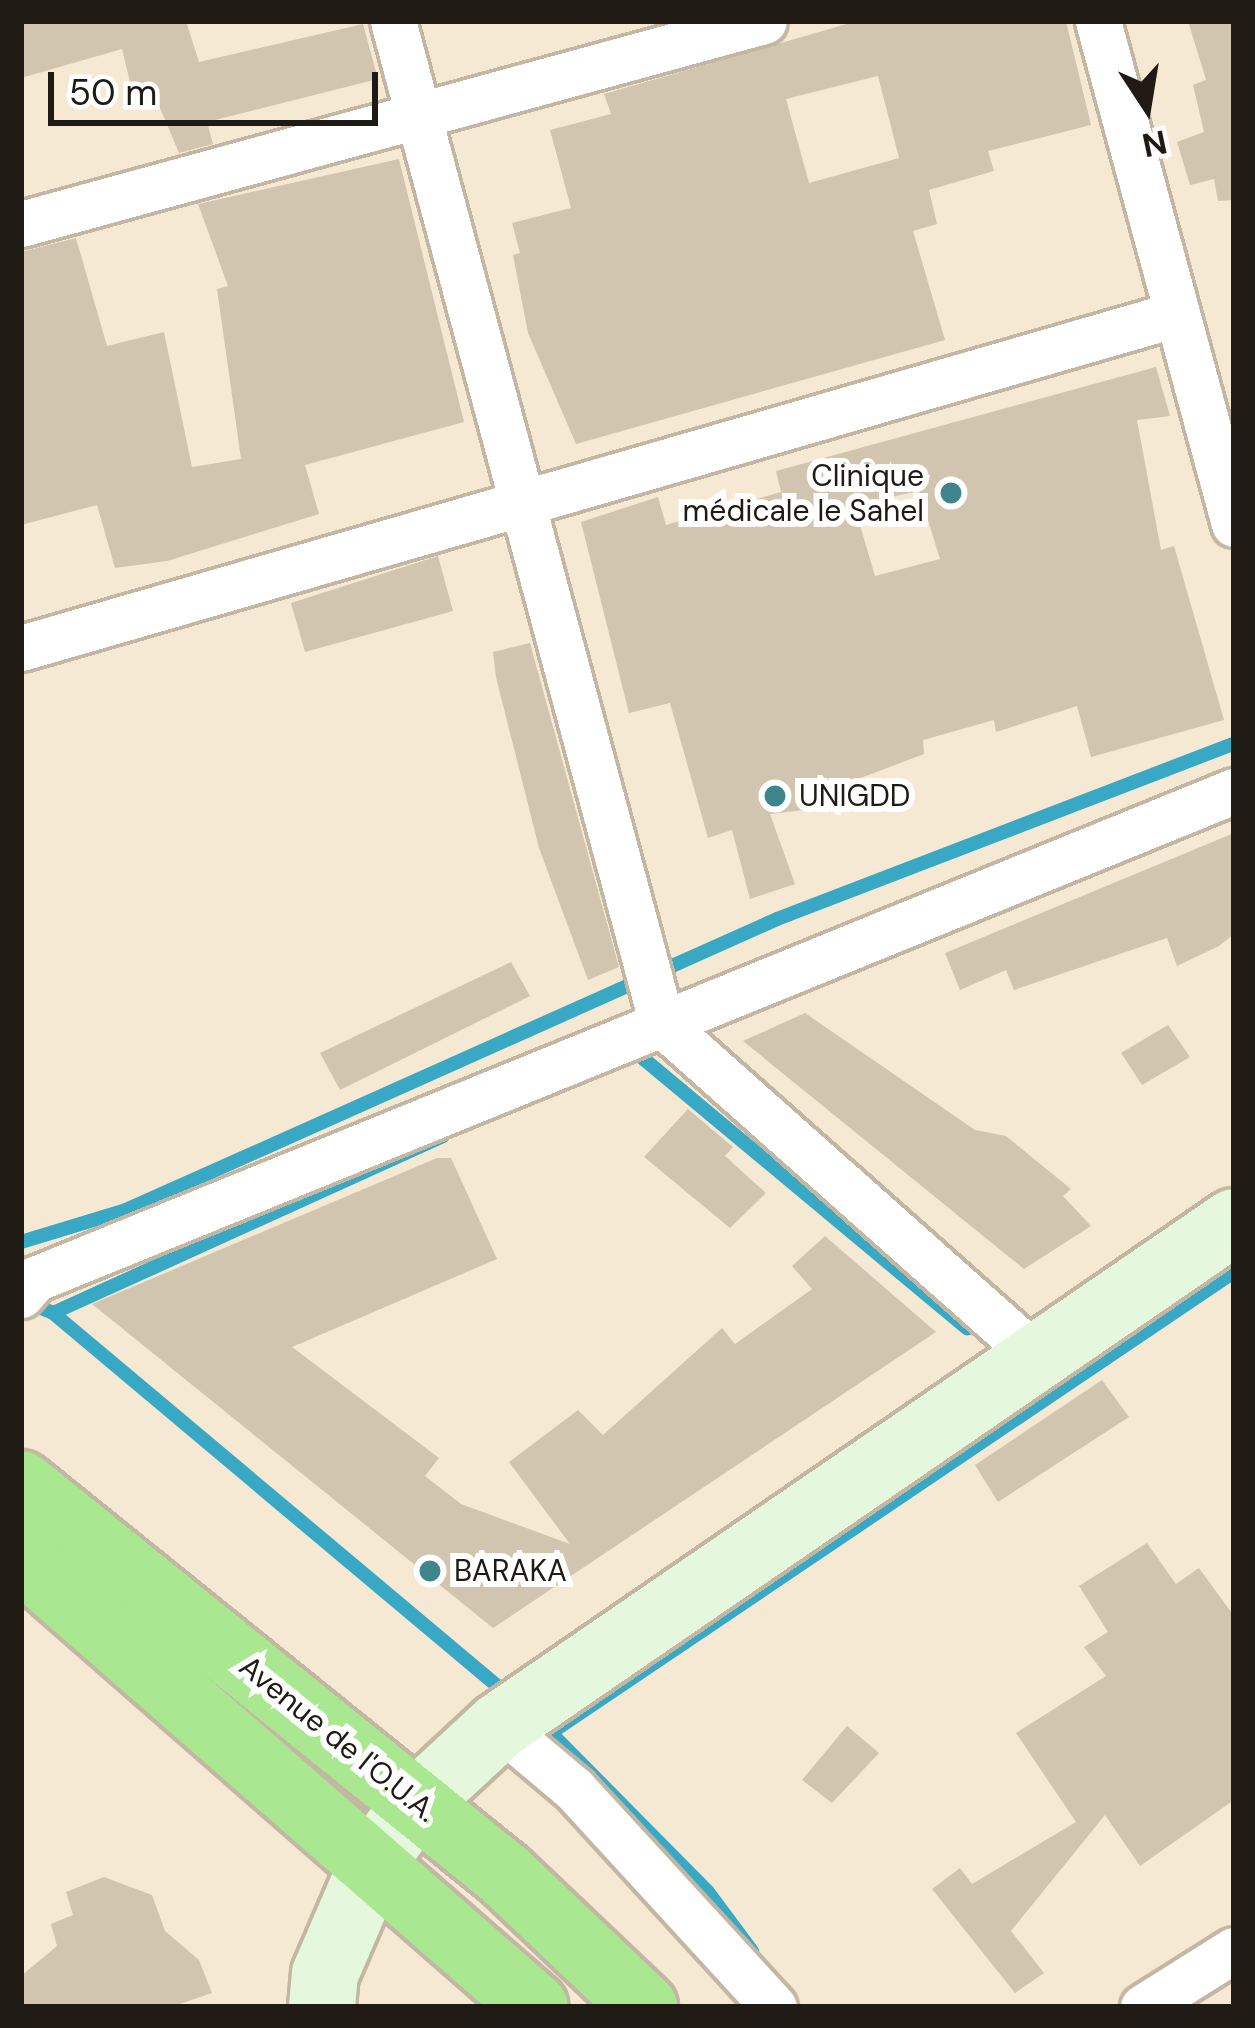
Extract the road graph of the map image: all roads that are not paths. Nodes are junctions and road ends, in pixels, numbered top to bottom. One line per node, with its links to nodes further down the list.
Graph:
1 (393, 21): 4 (street)
2 (764, 21): 4 (street)
3 (1098, 21): 6 (street)
4 (419, 116): 5 (street); 7 (street)
5 (21, 224)
6 (1177, 314): 7 (street); 8 (street)
7 (522, 503): 9 (street); 11 (street)
8 (1234, 524)
9 (21, 648)
10 (1234, 791): 11 (street)
11 (662, 1024): 13 (street); 14 (street)
12 (1234, 1222): 14 (street)
13 (21, 1295)
14 (1036, 1358): 17 (street)
15 (21, 1484): 18 (highway, Avenue de l'O.U.A.)
16 (21, 1558): 19 (highway)
17 (499, 1726): 18 (street); 24 (street)
18 (417, 1802): 19 (street); 23 (highway, Avenue de l'O.U.A.)
19 (374, 1860): 21 (street); 22 (highway)
20 (1234, 1950): 25 (street)
21 (322, 2007)
22 (535, 2007)
23 (644, 2007)
24 (774, 2007)
25 (1143, 2007)

